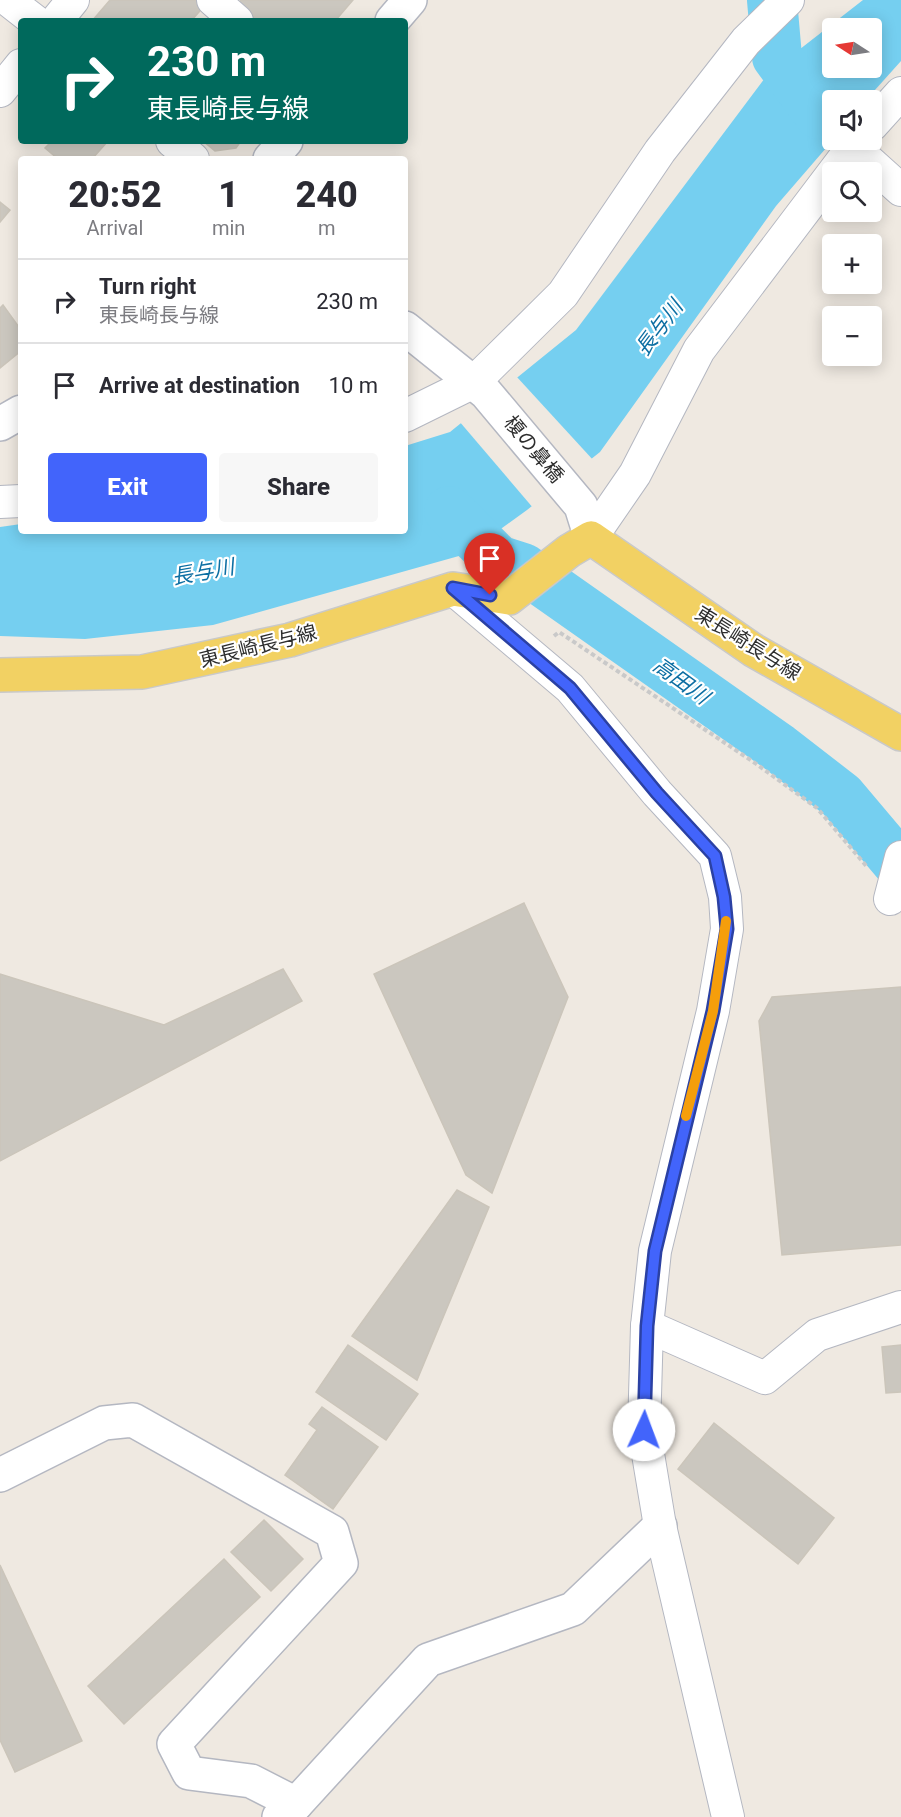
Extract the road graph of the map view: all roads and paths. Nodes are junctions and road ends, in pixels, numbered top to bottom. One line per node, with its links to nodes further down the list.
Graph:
1 (8, 0): 5 (street)
2 (73, 0): 6 (street)
3 (410, 0): 7 (street)
4 (788, 0): 20 (street)
5 (31, 18)
6 (58, 18)
7 (395, 18)
8 (18, 69): 9 (street)
9 (0, 91)
10 (901, 93): 11 (street)
11 (882, 114)
12 (176, 144): 16 (street)
13 (283, 144): 17 (street)
14 (851, 150): 26 (street)
15 (871, 150): 18 (street)
16 (190, 156)
17 (273, 156)
18 (901, 190)
19 (408, 330): 20 (street, 榎の鼻橋)
20 (480, 387): 22 (street); 26 (street, 榎の鼻橋)
21 (18, 414): 23 (street)
22 (408, 415)
23 (0, 424)
24 (18, 501): 25 (street)
25 (0, 502)
26 (580, 545): 27 (main road, 東長崎長与線); 30 (main road, 東長崎長与線)
27 (453, 588): 28 (street); 29 (main road, 東長崎長与線)
28 (528, 652): 32 (path); 34 (street)
29 (0, 675)
30 (901, 734)
31 (901, 857): 32 (street)
32 (890, 898)
33 (901, 1307): 34 (street)
34 (647, 1326): 36 (street)
35 (0, 1475): 37 (street)
36 (660, 1526): 37 (street); 38 (street)
37 (287, 1811)
38 (728, 1817)

